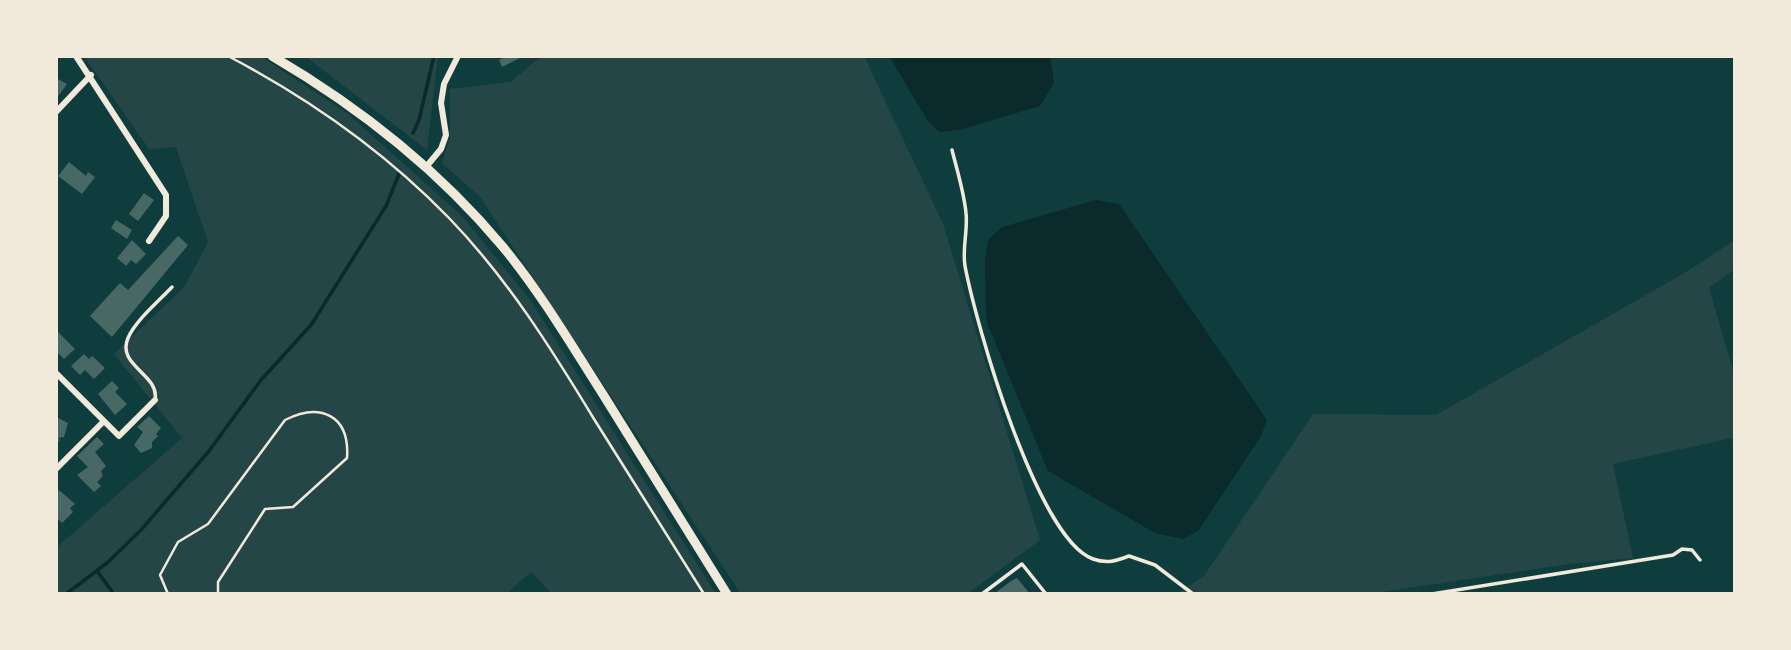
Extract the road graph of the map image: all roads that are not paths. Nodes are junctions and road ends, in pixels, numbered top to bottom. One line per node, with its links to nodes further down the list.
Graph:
1 (76, 56): 4 (street)
2 (271, 56): 7 (main road)
3 (458, 56): 7 (street)
4 (91, 75): 5 (street); 8 (street)
5 (56, 112)
6 (952, 150): 18 (lane)
7 (426, 167): 15 (main road)
8 (149, 241)
9 (172, 286): 11 (lane)
10 (56, 373): 12 (street)
11 (155, 400): 12 (street)
12 (103, 422): 13 (street)
13 (56, 469)
14 (1699, 560): 19 (lane)
15 (727, 594)
16 (982, 594): 17 (lane)
17 (1046, 594)
18 (1193, 594)
19 (1432, 594)

